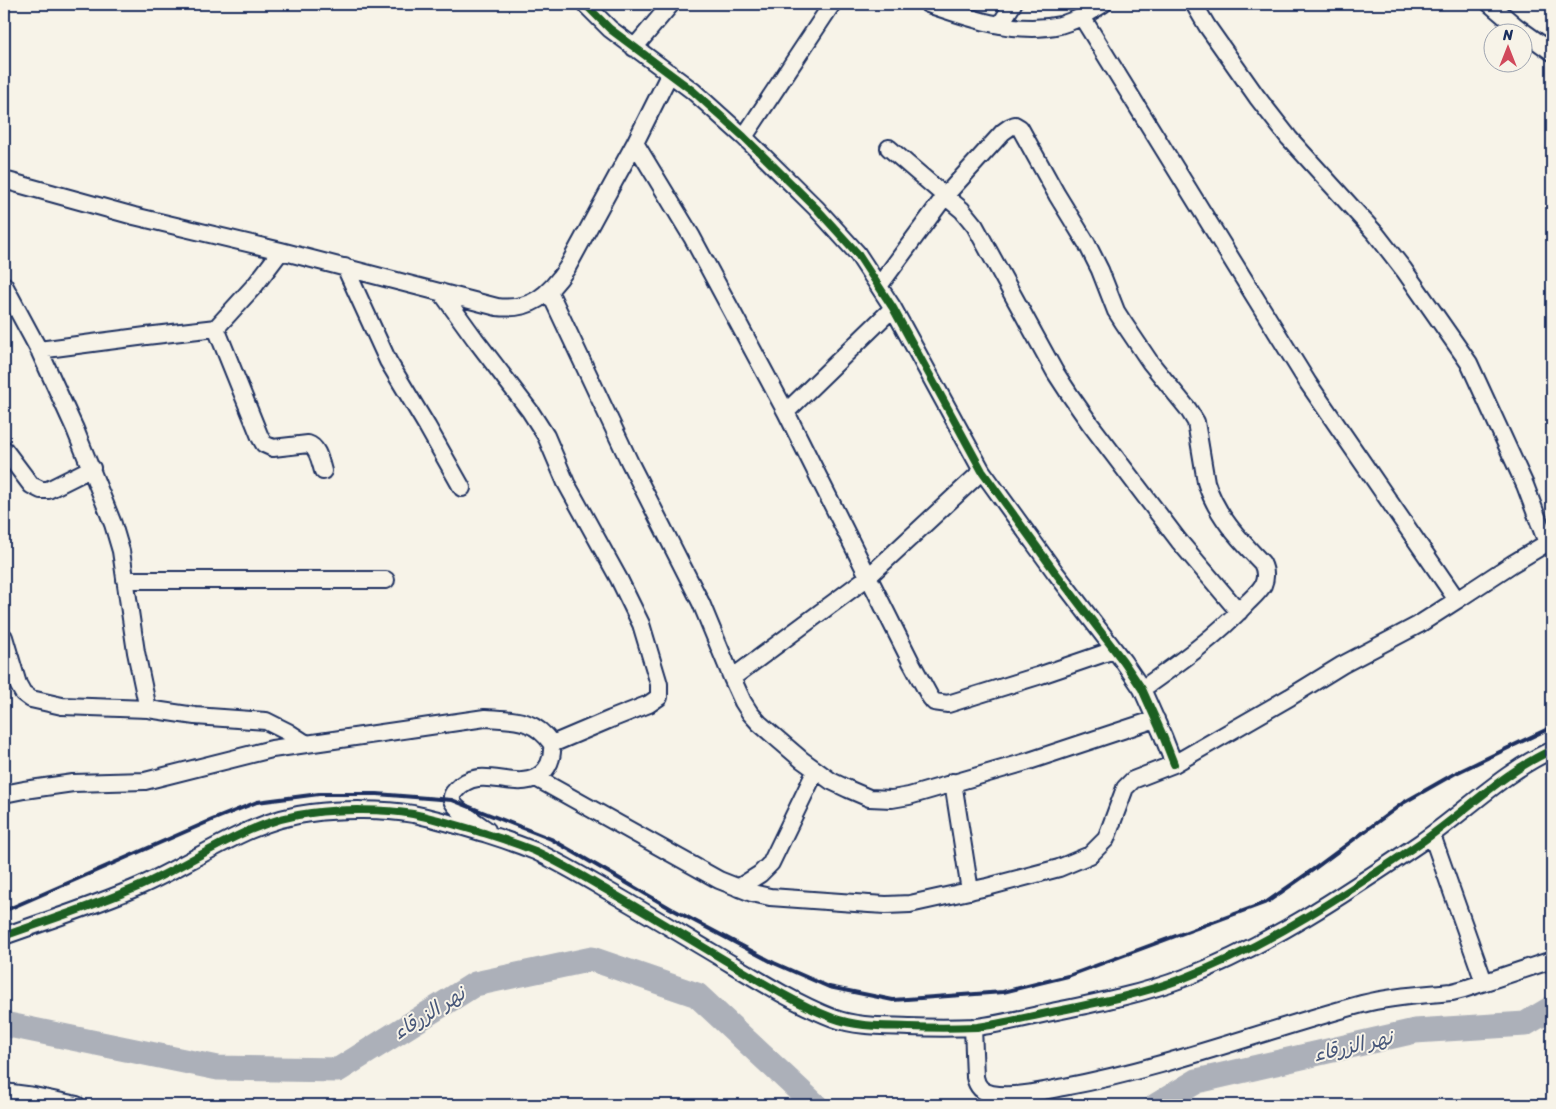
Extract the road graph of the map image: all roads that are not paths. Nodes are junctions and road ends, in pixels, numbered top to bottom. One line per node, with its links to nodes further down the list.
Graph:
1 (585, 4): 11 (street)
2 (671, 4): 11 (street)
3 (832, 4): 14 (street)
4 (928, 4): 10 (street)
5 (1013, 4): 10 (street)
6 (1103, 4): 9 (street)
7 (1194, 4): 34 (street)
8 (1490, 4): 12 (street)
9 (1082, 18): 10 (street); 38 (street)
10 (1000, 25)
11 (634, 48): 13 (street)
12 (1552, 52)
13 (670, 73): 14 (street); 15 (street)
14 (744, 137): 22 (street)
15 (635, 143): 23 (street); 28 (street)
16 (889, 148): 18 (street)
17 (4, 180): 19 (street)
18 (945, 196): 22 (street); 39 (street); 39 (street)
19 (281, 251): 20 (street); 26 (street)
20 (345, 267): 24 (street); 33 (street)
21 (4, 285): 27 (street)
22 (879, 286): 25 (street)
23 (549, 291): 24 (street); 42 (street)
24 (441, 292): 47 (street)
25 (893, 308): 28 (street); 32 (street)
26 (216, 328): 27 (street); 31 (street)
27 (40, 350): 30 (street)
28 (786, 412): 35 (street)
29 (4, 449): 30 (street)
30 (92, 468): 36 (street)
31 (323, 471)
32 (982, 471): 35 (street); 41 (street)
33 (462, 488)
34 (1550, 542): 38 (street)
35 (868, 577): 41 (street); 42 (street)
36 (125, 580): 37 (street); 44 (street)
37 (386, 580)
38 (1456, 600): 49 (street)
39 (1239, 612): 43 (street)
40 (4, 638): 44 (street)
41 (1114, 650): 43 (street)
42 (732, 678): 50 (street)
43 (1142, 689): 45 (street)
44 (148, 709): 46 (street)
45 (1156, 719): 49 (street); 52 (street)
46 (305, 743): 47 (street); 53 (street)
47 (552, 744): 51 (street)
48 (1552, 750): 54 (street)
49 (1174, 764): 57 (street)
50 (816, 770): 52 (street); 56 (street)
51 (536, 778): 55 (street); 56 (street)
52 (953, 782): 57 (street)
53 (4, 794)
54 (1432, 834): 60 (street); 61 (street)
55 (497, 837): 58 (street); 61 (street)
56 (738, 888): 57 (street)
57 (970, 891)
58 (4, 936)
59 (1552, 960): 60 (street)
60 (1484, 982): 61 (street)
61 (973, 1027)
62 (4, 1092): 63 (street)
63 (77, 1105)

